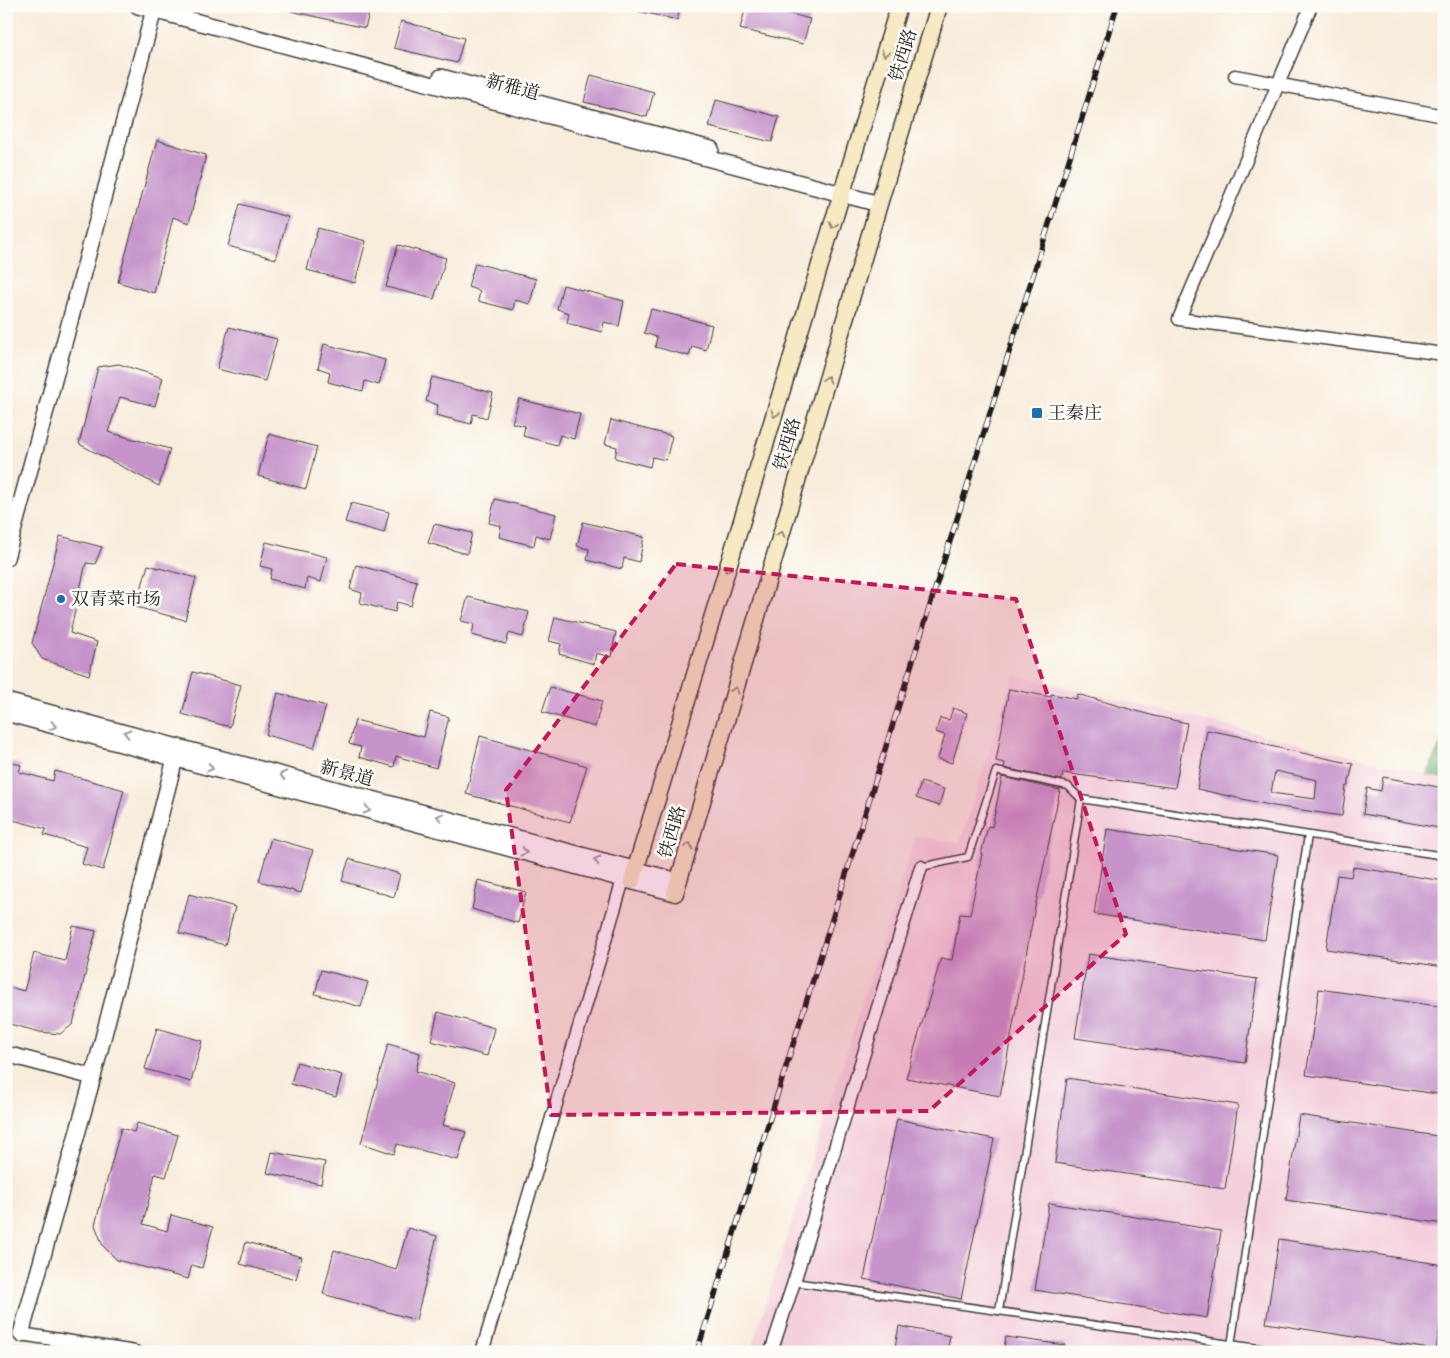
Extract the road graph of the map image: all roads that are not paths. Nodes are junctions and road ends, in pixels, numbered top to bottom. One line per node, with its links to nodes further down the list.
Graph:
1 (138, 6): 6 (street, 新雅道)
2 (177, 6): 10 (street, 新雅道)
3 (899, 6): 10 (main road, 铁西路, one-way to 10)
4 (939, 6): 11 (main road, 铁西路)
5 (1311, 6): 8 (street)
6 (154, 8): 10 (street, 新雅道); 13 (street)
7 (1235, 76): 8 (street)
8 (1278, 84): 9 (street); 12 (street)
9 (1444, 116)
10 (844, 189): 11 (street, 新雅道); 21 (main road, 铁西路, one-way to 21)
11 (880, 199): 22 (main road, 铁西路, one-way to 11)
12 (1444, 354)
13 (6, 558)
14 (6, 701): 16 (street, 新景道, one-way to 14)
15 (6, 713): 16 (street, 新景道, one-way to 16)
16 (177, 753): 21 (street, 新景道); 24 (street)
17 (1081, 799): 18 (lane); 20 (lane); 26 (lane)
18 (1308, 834): 19 (lane); 28 (lane)
19 (1444, 856)
20 (921, 867): 25 (street)
21 (630, 874): 22 (street, 新景道); 30 (street)
22 (677, 887)
23 (6, 1054): 24 (street)
24 (93, 1077): 27 (street)
25 (794, 1282): 26 (lane); 31 (street)
26 (999, 1311): 28 (lane)
27 (21, 1334): 29 (street)
28 (1231, 1344): 32 (lane); 33 (lane)
29 (135, 1352)
30 (482, 1352)
31 (771, 1352)
32 (1230, 1352)
33 (1287, 1352)

